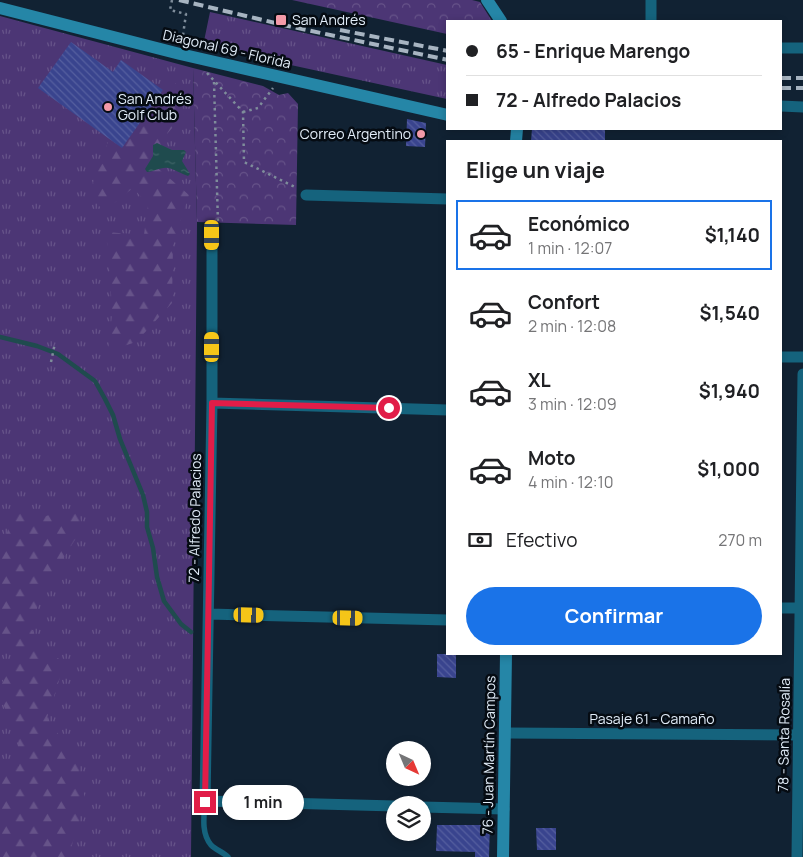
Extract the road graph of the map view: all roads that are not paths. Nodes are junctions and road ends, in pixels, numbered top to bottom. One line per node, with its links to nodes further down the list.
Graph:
1 (487, 0): 4 (street)
2 (650, 0): 5 (street)
3 (0, 8): 10 (street, Diagonal 69 - Florida)
4 (500, 20)
5 (651, 20)
6 (782, 48): 7 (street)
7 (803, 48)
8 (782, 106): 9 (street)
9 (803, 107)
10 (446, 114)
11 (306, 196): 12 (street)
12 (446, 198)
13 (212, 235): 17 (street, 72 - Alfredo Palacios)
14 (782, 357): 15 (street)
15 (803, 357)
16 (803, 374): 20 (street, 78 - Santa Rosalía)
17 (212, 403): 18 (street); 21 (street, 72 - Alfredo Palacios)
18 (446, 410)
19 (782, 608): 20 (street)
20 (802, 608): 25 (street, 78 - Santa Rosalía)
21 (209, 614): 22 (street); 26 (street, 72 - Alfredo Palacios)
22 (446, 620)
23 (506, 655): 24 (street, 76 - Juan Martín Campos)
24 (505, 733): 25 (street, Pasaje 61 - Camaño); 29 (street, 76 - Juan Martín Campos)
25 (799, 735): 32 (street, 78 - Santa Rosalía)
26 (205, 802): 27 (street); 30 (lane)
27 (386, 806)
28 (431, 807): 29 (street)
29 (504, 809): 31 (street, 76 - Juan Martín Campos)
30 (228, 857)
31 (503, 857)
32 (797, 857)

